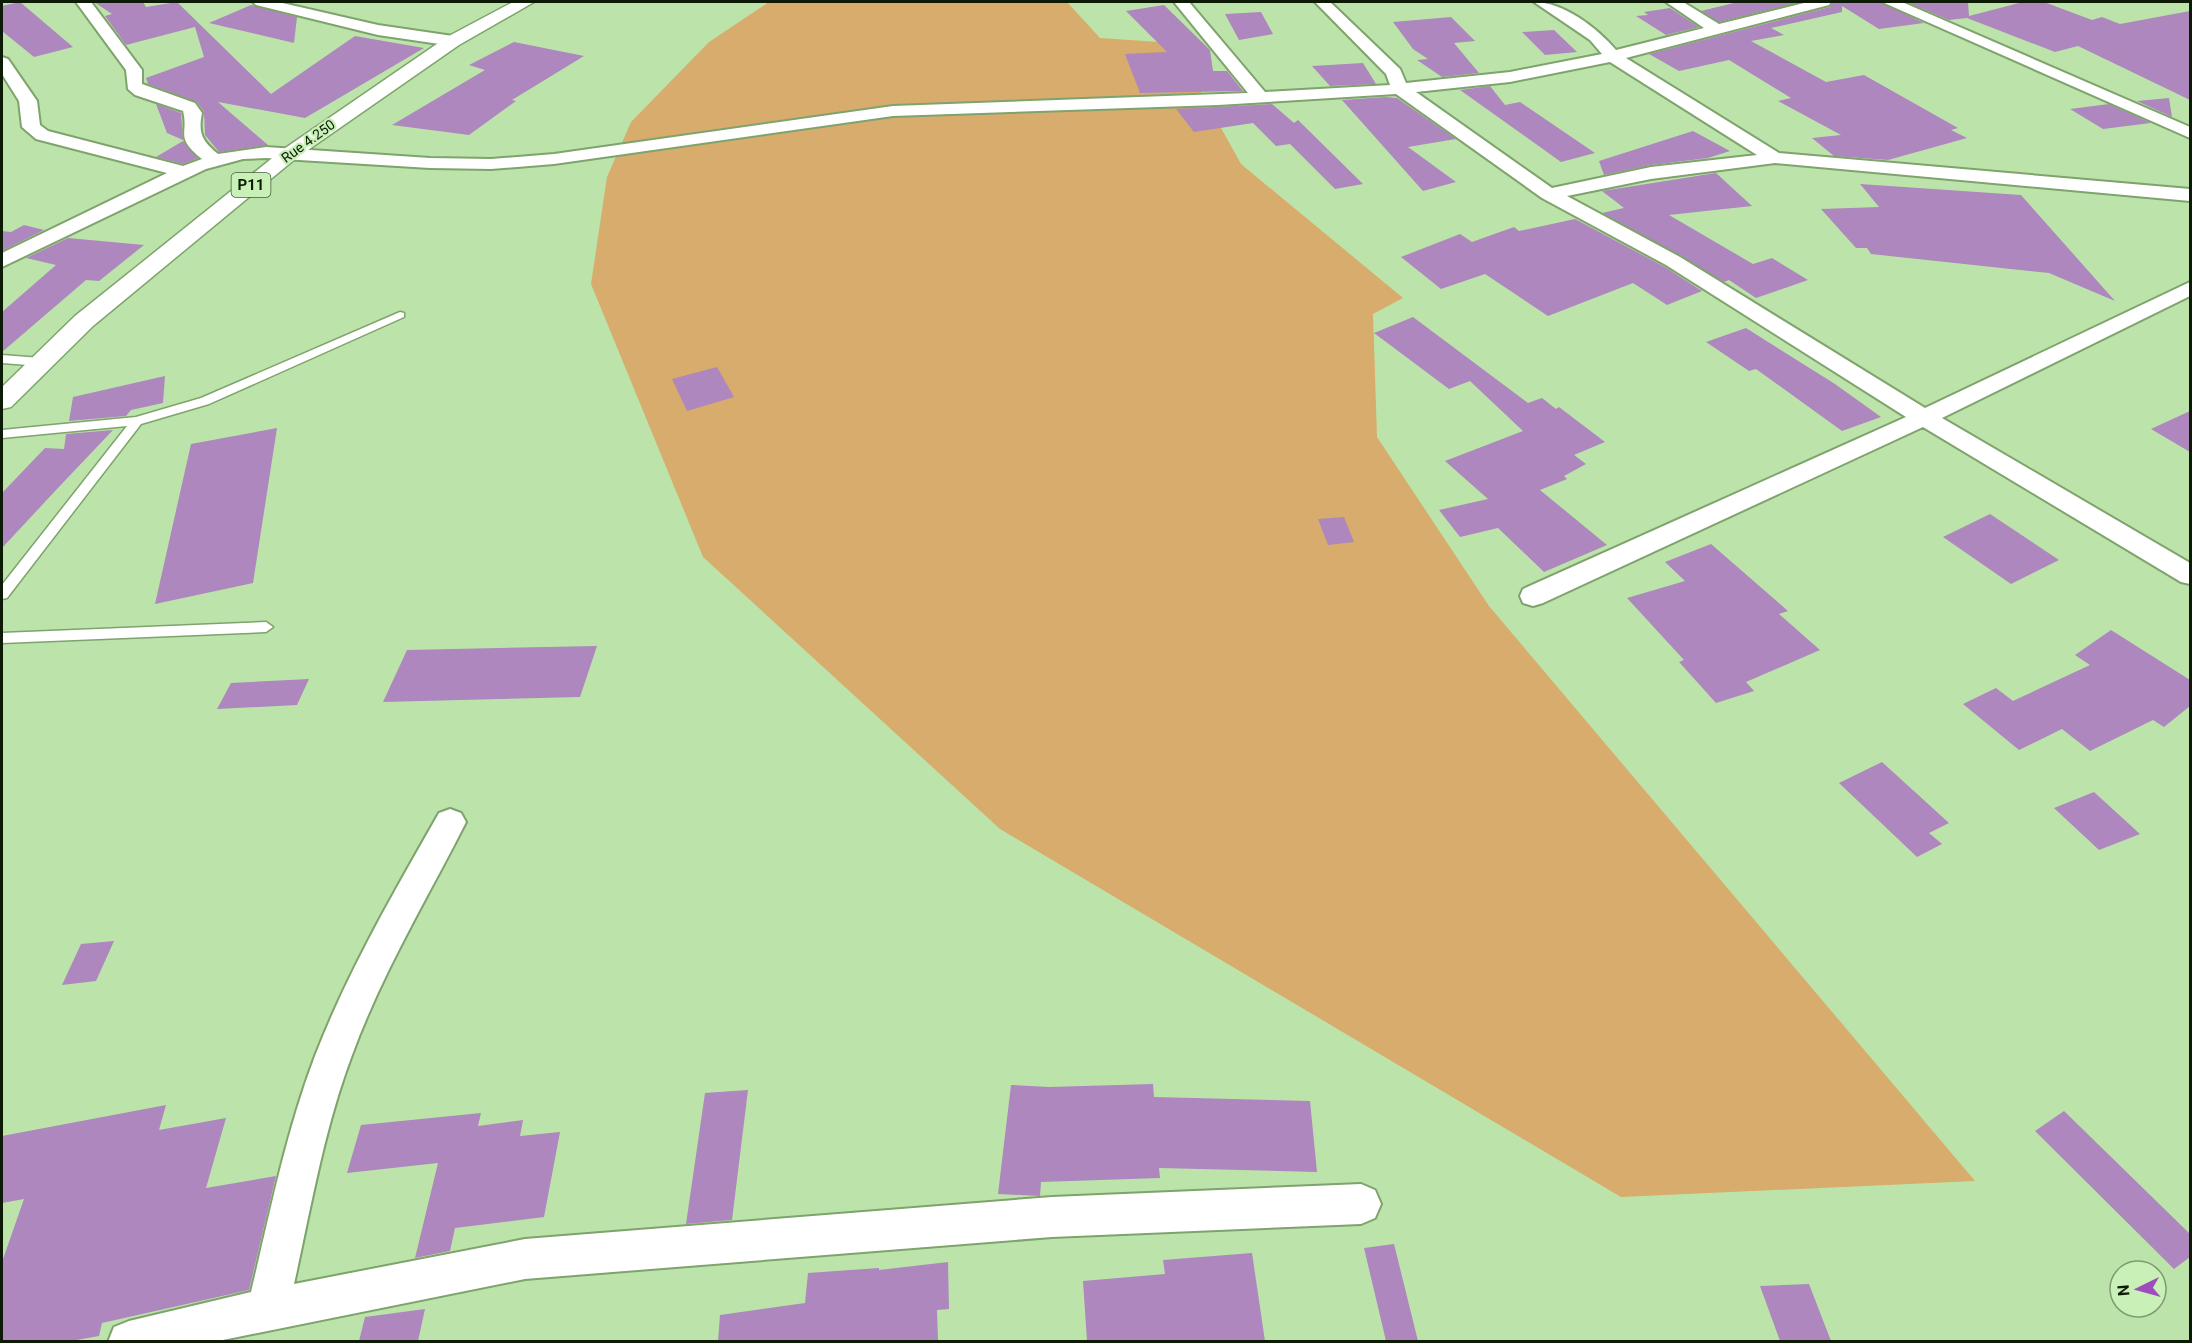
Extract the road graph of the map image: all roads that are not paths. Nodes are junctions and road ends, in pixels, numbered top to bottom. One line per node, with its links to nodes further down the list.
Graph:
1 (84, 2): 19 (street)
2 (261, 2): 11 (street)
3 (525, 2): 11 (main road, Rue 4.250 / P11)
4 (1181, 2): 15 (street)
5 (1322, 2): 14 (street)
6 (1541, 2): 12 (street)
7 (1673, 2): 10 (street)
8 (1824, 2): 10 (street)
9 (1890, 2): 16 (street)
10 (1715, 28): 12 (street)
11 (453, 41): 17 (main road, Rue 4.250 / P11)
12 (1612, 56): 14 (street); 18 (street)
13 (2, 62): 20 (street)
14 (1400, 89): 15 (street); 21 (street)
15 (1260, 97): 17 (street)
16 (2190, 133)
17 (288, 155): 19 (street); 27 (main road, Rue 4.250 / P11)
18 (1775, 158): 21 (street); 22 (street)
19 (216, 161): 20 (street)
20 (183, 171): 23 (street)
21 (1549, 194): 29 (street)
22 (2190, 195)
23 (2, 261)
24 (2190, 288): 29 (street)
25 (400, 315): 30 (lane)
26 (2, 359): 27 (lane)
27 (41, 362): 28 (main road, Rue 4.250 / P11)
28 (2, 401)
29 (1924, 418): 32 (street); 34 (street)
30 (137, 421): 31 (lane); 33 (lane)
31 (2, 434)
32 (2190, 575)
33 (2, 594)
34 (1533, 596)
35 (266, 627): 36 (lane)
36 (2, 638)
37 (450, 822): 39 (street)
38 (1361, 1204): 39 (street)
39 (267, 1310): 40 (street)
40 (129, 1341)

